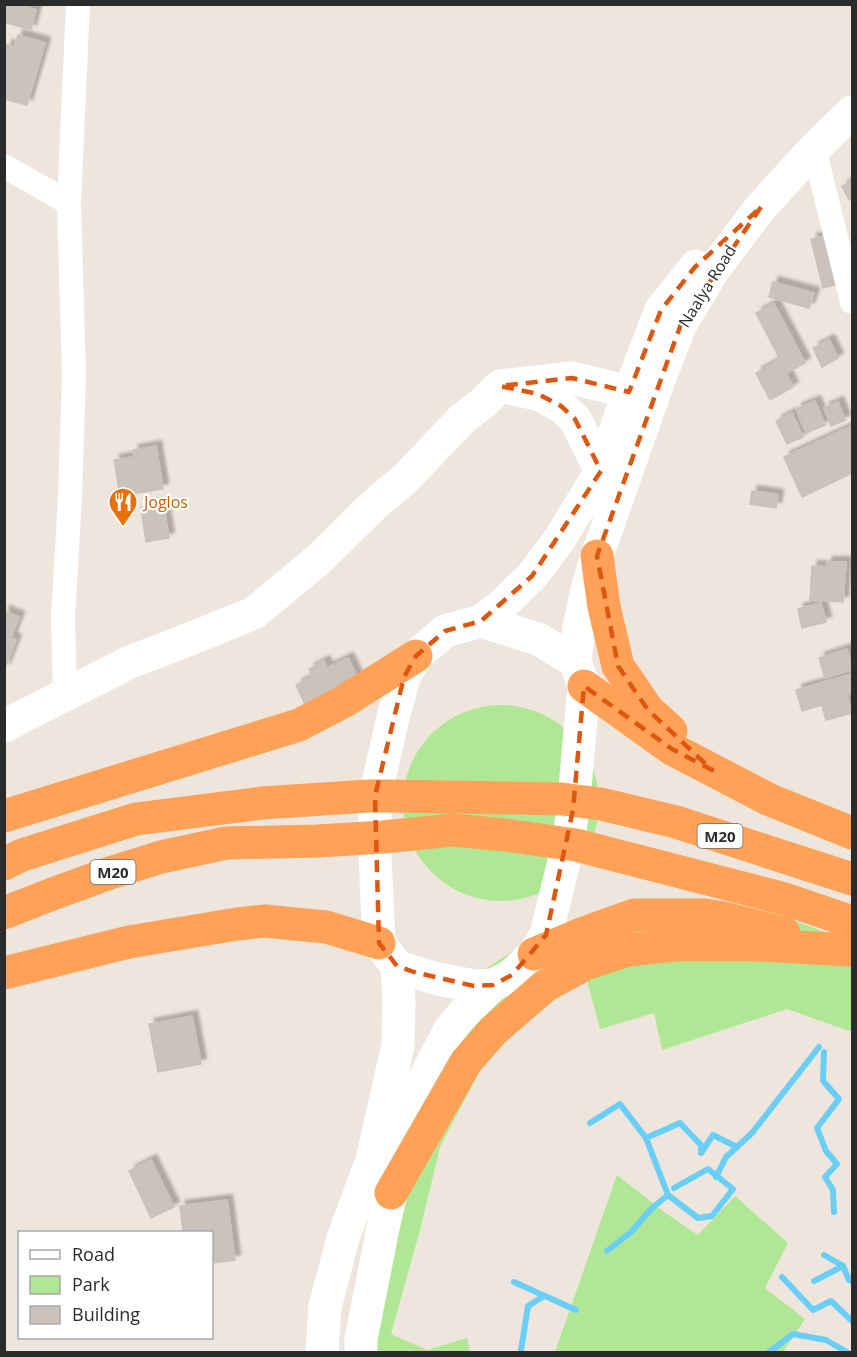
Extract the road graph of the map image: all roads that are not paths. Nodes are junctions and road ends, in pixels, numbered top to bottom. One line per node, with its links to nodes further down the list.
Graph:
1 (78, 4): 5 (street)
2 (852, 112): 3 (main road)
3 (814, 149): 6 (street); 8 (main road)
4 (4, 166): 5 (street)
5 (69, 203): 14 (street)
6 (852, 302)
7 (500, 386): 8 (main road); 9 (main road); 14 (main road)
8 (641, 396): 9 (main road)
9 (609, 483): 10 (main road); 11 (main road)
10 (597, 556): 13 (main road); 16 (highway)
11 (481, 621): 12 (main road); 13 (main road)
12 (416, 656): 17 (highway); 24 (main road)
13 (580, 674): 16 (highway); 23 (main road)
14 (65, 695): 15 (main road)
15 (4, 726)
16 (712, 770): 18 (highway)
17 (4, 816)
18 (852, 833)
19 (4, 864): 20 (highway, M20)
20 (852, 879)
21 (4, 913): 22 (highway, M20)
22 (852, 941): 23 (highway); 27 (highway)
23 (534, 954): 26 (main road)
24 (388, 955): 25 (highway); 26 (main road); 28 (main road)
25 (4, 973)
26 (493, 985): 27 (main road)
27 (391, 1193): 29 (main road)
28 (322, 1353)
29 (361, 1353)

